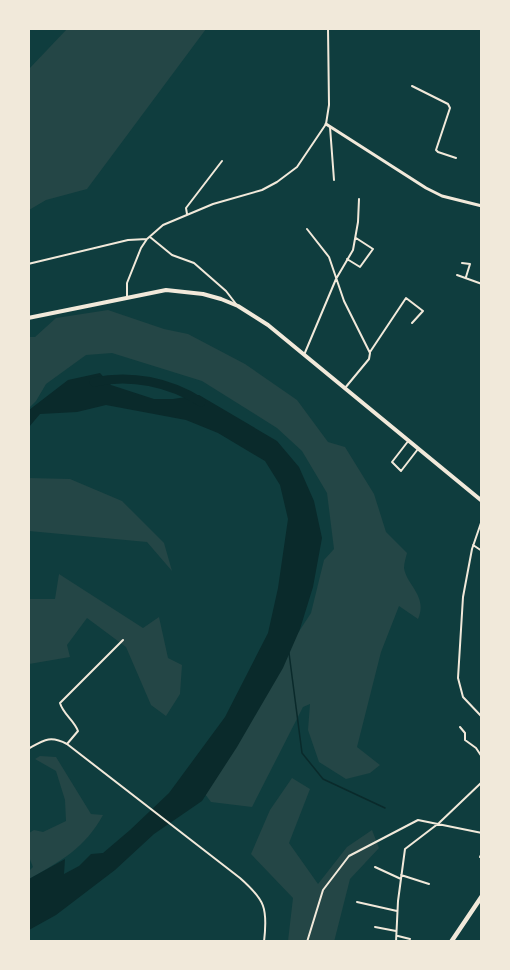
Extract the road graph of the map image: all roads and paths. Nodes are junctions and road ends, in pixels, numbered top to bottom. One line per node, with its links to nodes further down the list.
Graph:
1 (328, 28): 3 (street)
2 (412, 87): 5 (street)
3 (326, 124): 4 (street); 10 (street)
4 (330, 127): 7 (street); 9 (street)
5 (456, 158)
6 (222, 160): 10 (street)
7 (334, 180)
8 (359, 199): 13 (street)
9 (482, 206)
10 (187, 215): 12 (street)
11 (307, 229): 19 (street)
12 (149, 238): 16 (street); 21 (street); 22 (street)
13 (356, 238): 14 (street); 14 (street)
14 (347, 259): 19 (street)
15 (462, 263): 18 (street)
16 (28, 264)
17 (457, 275): 18 (street)
18 (466, 277): 20 (street)
19 (336, 279): 25 (street); 26 (street)
20 (482, 284)
21 (127, 297): 22 (main road); 23 (main road)
22 (238, 306): 26 (main road)
23 (28, 318)
24 (412, 323): 25 (street)
25 (370, 353): 27 (street)
26 (304, 355): 27 (main road)
27 (345, 388): 28 (main road)
28 (409, 440): 29 (main road); 29 (street)
29 (419, 448): 30 (main road)
30 (481, 501)
31 (482, 520): 32 (street)
32 (473, 546): 33 (street); 35 (street)
33 (482, 551)
34 (123, 640): 37 (street)
35 (482, 717)
36 (460, 727): 39 (street)
37 (67, 744): 38 (street); 53 (street)
38 (28, 749)
39 (482, 757)
40 (482, 782): 41 (street)
41 (439, 823): 42 (street); 44 (street); 54 (street)
42 (482, 833)
43 (375, 867): 44 (street)
44 (401, 877): 45 (street); 48 (street)
45 (429, 884)
46 (482, 896): 56 (highway)
47 (357, 902): 48 (street)
48 (397, 912): 50 (street)
49 (375, 927): 50 (street)
50 (396, 932): 51 (street)
51 (396, 936): 52 (street); 55 (street)
52 (410, 939)
53 (264, 942)
54 (307, 942)
55 (396, 942)
56 (451, 942)

